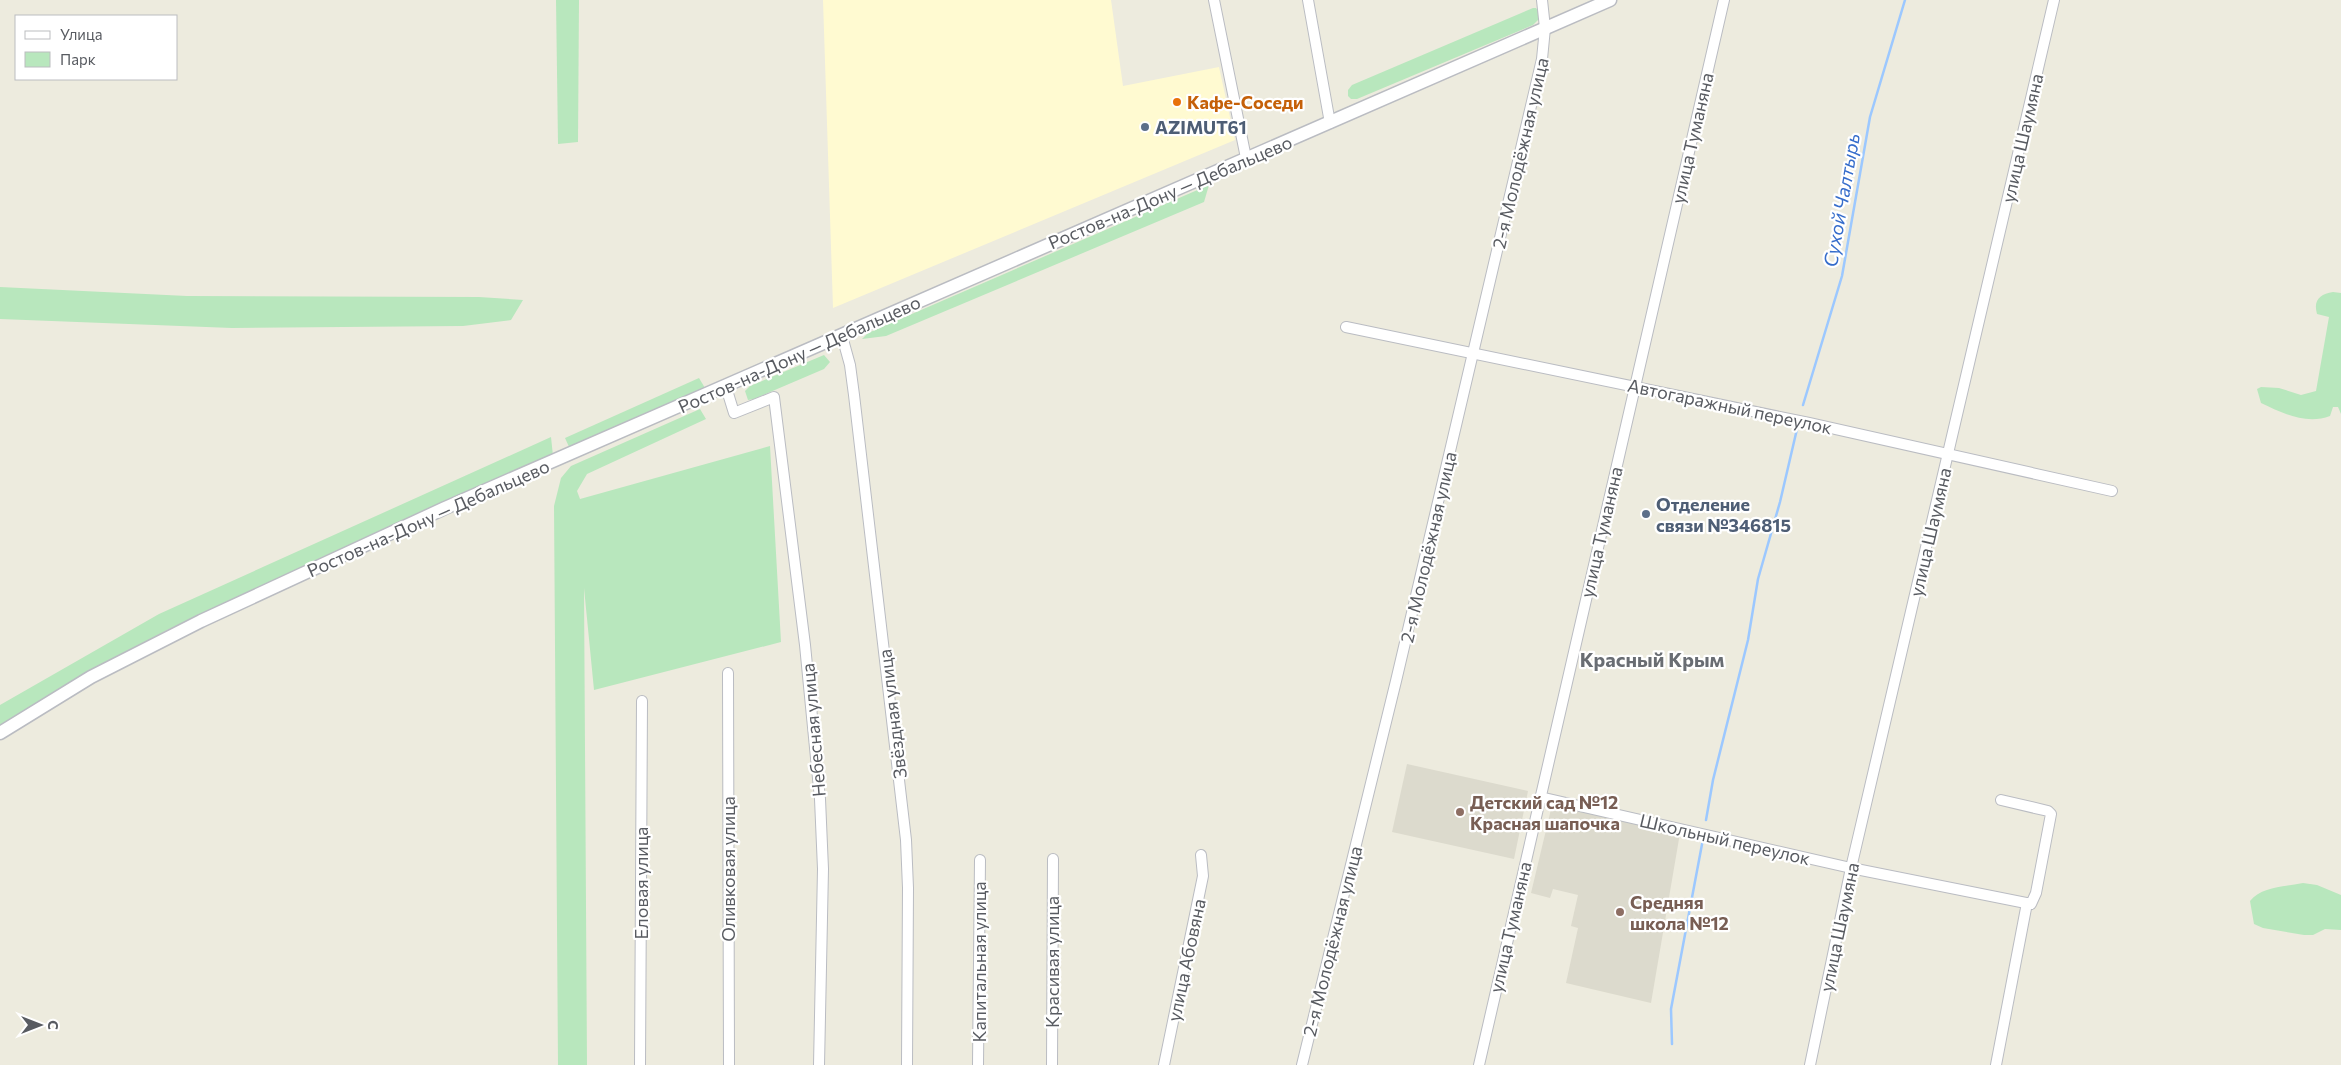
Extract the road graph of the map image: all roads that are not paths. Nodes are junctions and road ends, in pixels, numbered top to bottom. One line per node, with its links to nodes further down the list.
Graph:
1 (1214, 0): 9 (street)
2 (1308, 0): 8 (street)
3 (1542, 0): 7 (street, 2-я Молодёжная улица)
4 (1610, 0): 7 (street, Ростов-на-Дону — Дебальцево)
5 (1724, 0): 13 (street, улица Туманяна)
6 (2054, 0): 15 (street, улица Шаумяна)
7 (1545, 28): 8 (street, Ростов-на-Дону — Дебальцево); 12 (street, 2-я Молодёжная улица)
8 (1330, 123): 9 (street, Ростов-на-Дону — Дебальцево)
9 (1246, 158): 11 (street, Ростов-на-Дону — Дебальцево)
10 (1346, 327): 12 (street, Автогаражный переулок)
11 (842, 336): 14 (street, Ростов-на-Дону — Дебальцево); 30 (street, Звёздная улица)
12 (1474, 352): 13 (street, Автогаражный переулок); 34 (street, 2-я Молодёжная улица)
13 (1635, 386): 15 (street, Автогаражный переулок); 20 (street, улица Туманяна)
14 (726, 387): 19 (street, Ростов-на-Дону — Дебальцево); 29 (street, Небесная улица)
15 (1948, 454): 16 (street, Автогаражный переулок); 25 (street, улица Шаумяна)
16 (2112, 490)
17 (728, 673): 28 (street, Оливковая улица)
18 (642, 701): 27 (street, Еловая улица)
19 (0, 733)
20 (1540, 796): 25 (street, Школьный переулок); 35 (street, улица Туманяна)
21 (2001, 800): 26 (street)
22 (1201, 855): 33 (street, улица Абовяна)
23 (1053, 858): 32 (street, Красивая улица)
24 (980, 860): 31 (street, Капитальная улица)
25 (1852, 868): 26 (street, Школьный переулок); 36 (street, улица Шаумяна)
26 (2027, 903): 37 (street)
27 (640, 1065)
28 (729, 1065)
29 (819, 1065)
30 (907, 1065)
31 (978, 1065)
32 (1052, 1065)
33 (1164, 1065)
34 (1302, 1065)
35 (1479, 1065)
36 (1810, 1065)
37 (1996, 1065)

